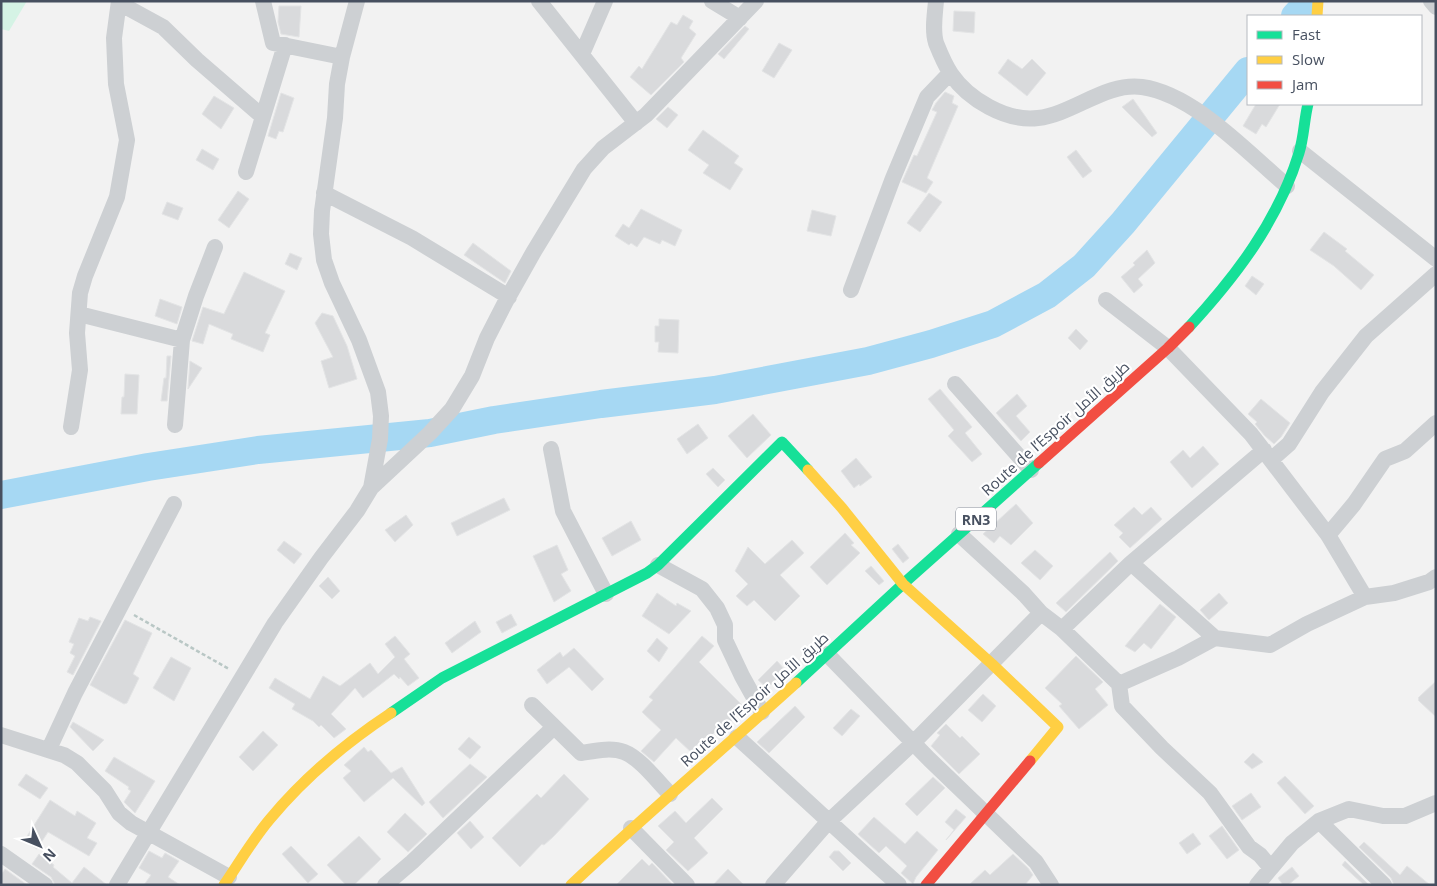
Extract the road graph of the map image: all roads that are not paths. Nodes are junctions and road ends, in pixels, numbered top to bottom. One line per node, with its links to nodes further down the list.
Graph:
1 (263, 1): 14 (street)
2 (357, 1): 16 (street)
3 (539, 1): 15 (street)
4 (605, 1): 15 (street)
5 (712, 1): 13 (street)
6 (756, 1): 13 (street)
7 (936, 1): 17 (street)
8 (1318, 1): 12 (main road)
9 (1431, 1): 11 (street)
10 (119, 2): 19 (street); 31 (street)
11 (1436, 7)
12 (1317, 15)
13 (740, 18): 20 (street)
14 (285, 45): 16 (street); 19 (street)
15 (582, 54): 20 (street)
16 (342, 56): 24 (street)
17 (950, 73): 23 (street); 28 (street)
18 (1308, 105): 21 (main road, Route de l’Espoir طريق الأمل / RN3)
19 (263, 117): 22 (street)
20 (636, 123): 29 (street)
21 (1300, 151): 23 (main road, Route de l’Espoir طريق الأمل / RN3); 26 (street)
22 (246, 172)
23 (1288, 186): 33 (main road, Route de l’Espoir طريق الأمل / RN3)
24 (324, 193): 29 (street); 41 (street)
25 (215, 247): 32 (street)
26 (1436, 259)
27 (1436, 274): 39 (street)
28 (851, 290)
29 (509, 296): 41 (street)
30 (1106, 300): 33 (street)
31 (78, 314): 32 (street); 37 (street)
32 (182, 340): 36 (street)
33 (1168, 348): 39 (street); 40 (main road, Route de l’Espoir طريق الأمل / RN3)
34 (955, 384): 40 (street)
35 (1436, 424): 44 (street)
36 (175, 425)
37 (71, 427)
38 (551, 449): 49 (street)
39 (1268, 455): 44 (street); 45 (street)
40 (1031, 470): 43 (main road, Route de l’Espoir طريق الأمل / RN3)
41 (371, 488): 70 (street)
42 (174, 504): 63 (street)
43 (959, 534): 48 (main road, Route de l’Espoir طريق الأمل / RN3); 51 (street)
44 (1328, 535): 50 (street)
45 (1131, 564): 52 (street); 53 (street)
46 (658, 565): 48 (main road); 49 (main road); 58 (street)
47 (1436, 577): 50 (street)
48 (903, 584): 54 (main road, Route de l’Espoir طريق الأمل / RN3); 55 (main road)
49 (606, 594): 73 (main road)
50 (1365, 598): 53 (street)
51 (1041, 613): 52 (street); 55 (street)
52 (1062, 629): 56 (street)
53 (1215, 638): 56 (street)
54 (827, 654): 58 (main road, Route de l’Espoir طريق الأمل / RN3); 62 (street)
55 (992, 664): 62 (street); 66 (main road)
56 (1119, 684): 72 (street)
57 (532, 705): 59 (street)
58 (762, 712): 61 (main road, Route de l’Espoir طريق الأمل / RN3)
59 (554, 727): 64 (street); 77 (street)
60 (1, 735): 63 (street)
61 (737, 736): 64 (main road, Route de l’Espoir طريق الأمل / RN3); 68 (street)
62 (914, 742): 66 (street); 68 (street)
63 (49, 749): 70 (street)
64 (670, 794): 69 (main road, Route de l’Espoir طريق الأمل / RN3)
65 (1436, 803): 67 (street)
66 (984, 814): 81 (main road); 82 (street)
67 (1319, 821): 72 (street); 83 (street)
68 (828, 822): 79 (street); 80 (street)
69 (630, 828): 74 (main road, Route de l’Espoir طريق الأمل / RN3); 78 (street)
70 (149, 832): 73 (street); 76 (street)
71 (3, 859): 75 (street)
72 (1265, 879)
73 (226, 881)
74 (573, 884)
75 (45, 885)
76 (117, 885)
77 (385, 885)
78 (687, 885)
79 (773, 885)
80 (899, 885)
81 (926, 885)
82 (1050, 885)
83 (1384, 885)

